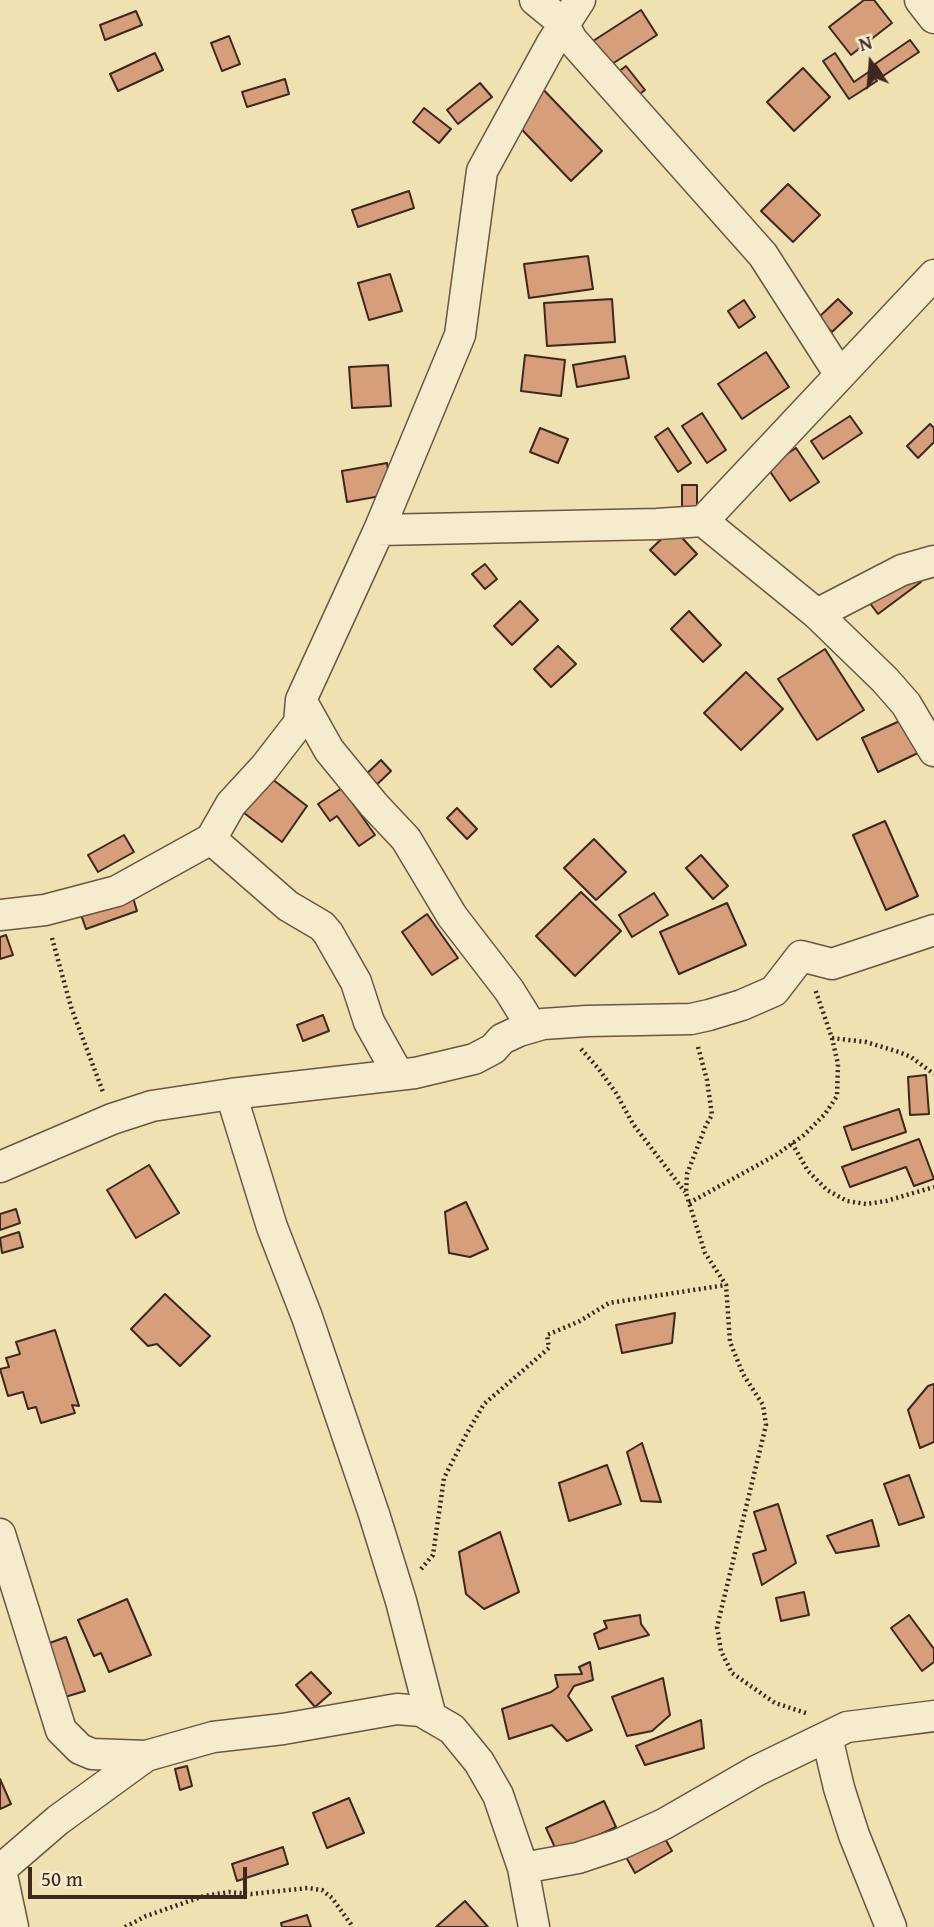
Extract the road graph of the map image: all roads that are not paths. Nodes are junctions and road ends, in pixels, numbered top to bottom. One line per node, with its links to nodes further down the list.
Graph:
1 (535, 0): 3 (street)
2 (920, 0): 4 (street)
3 (572, 12): 6 (street); 8 (street)
4 (934, 18)
5 (934, 275): 6 (street)
6 (840, 375): 7 (street)
7 (703, 521): 8 (street); 10 (street)
8 (379, 530): 11 (street)
9 (934, 561): 10 (street)
10 (817, 614): 12 (street)
11 (301, 700): 13 (street); 16 (street)
12 (934, 751)
13 (211, 839): 14 (street); 17 (street)
14 (0, 915)
15 (934, 930): 16 (street)
16 (544, 1025): 17 (street)
17 (398, 1074): 18 (street)
18 (231, 1094): 19 (street); 22 (street)
19 (0, 1167)
20 (0, 1534): 24 (street)
21 (934, 1716): 23 (street)
22 (431, 1717): 24 (street); 25 (street)
23 (837, 1732): 25 (street); 29 (street)
24 (145, 1756): 26 (street)
25 (523, 1868): 28 (street)
26 (1, 1870): 27 (street)
27 (13, 1927)
28 (534, 1927)
29 (891, 1927)

